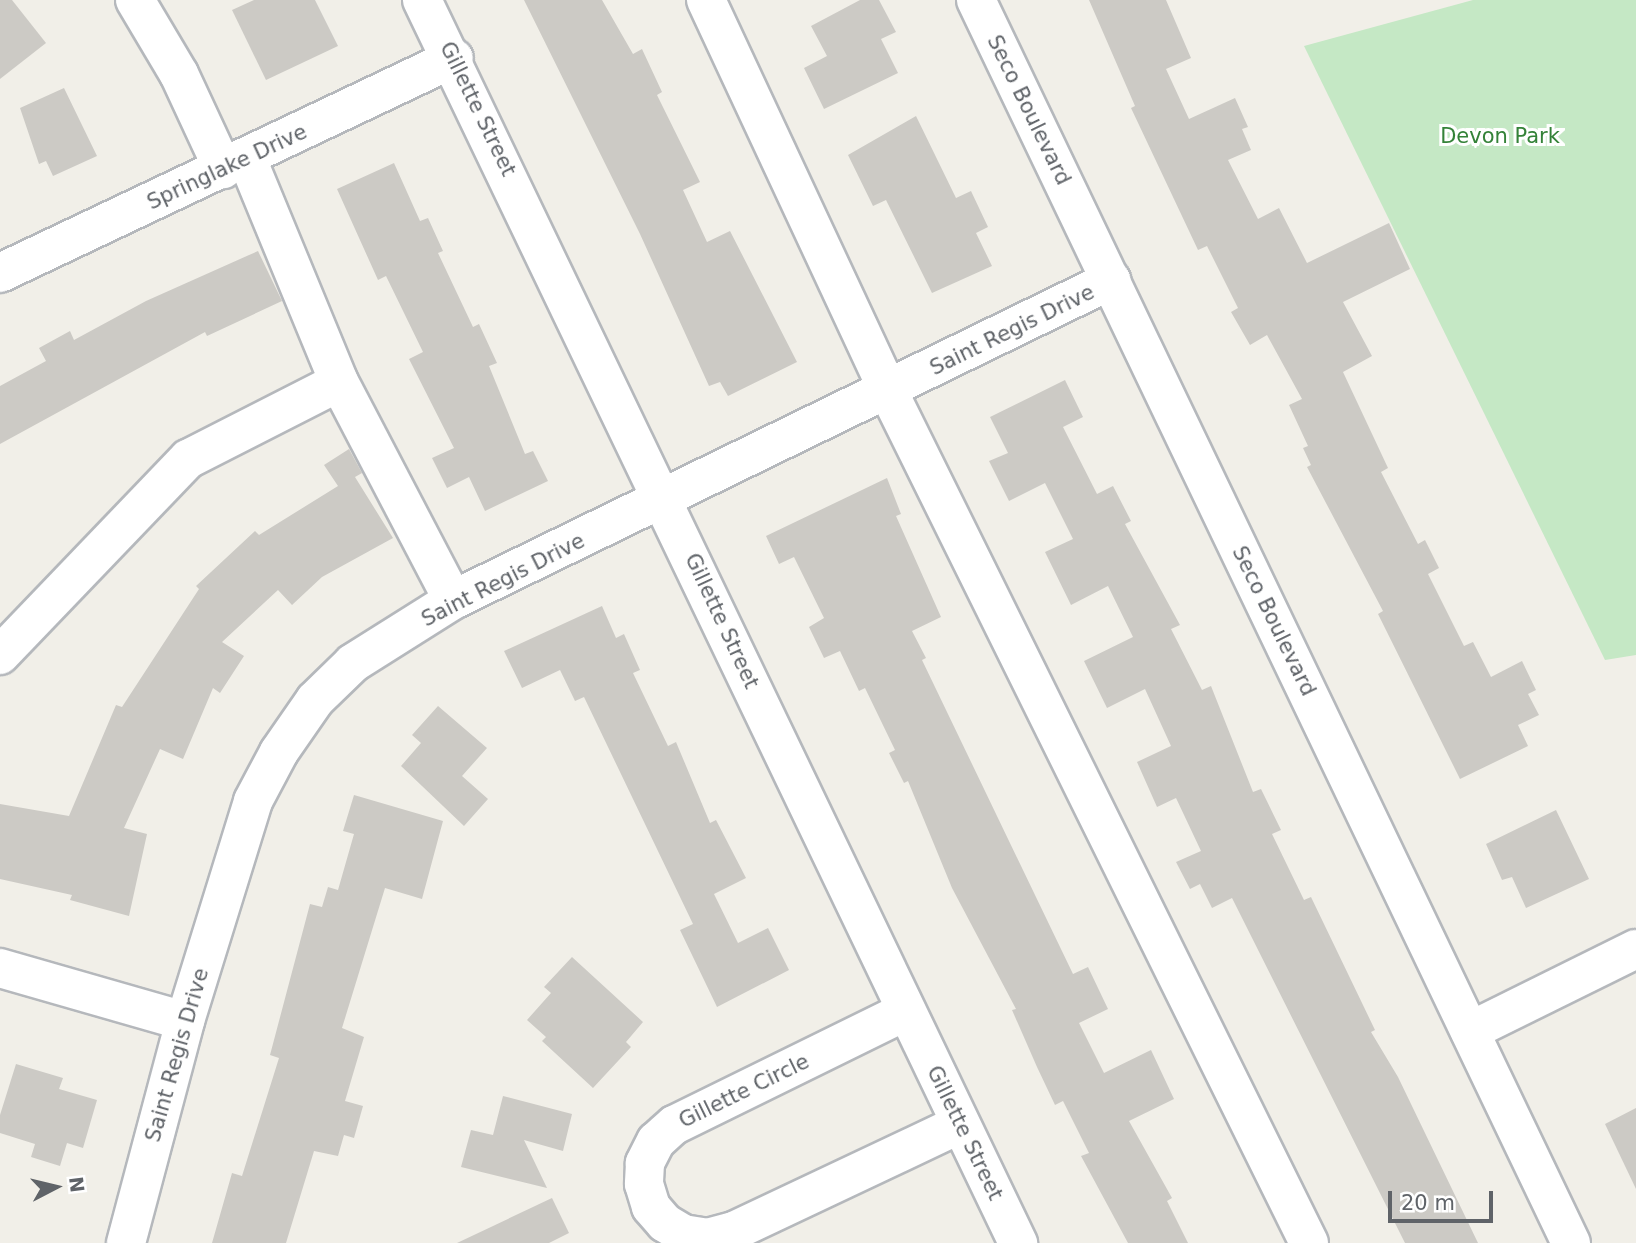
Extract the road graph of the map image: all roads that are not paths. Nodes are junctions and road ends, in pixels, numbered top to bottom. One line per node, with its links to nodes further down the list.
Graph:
1 (135, 0): 6 (street)
2 (422, 0): 5 (street, Gillette Street)
3 (706, 0): 10 (street)
4 (976, 0): 8 (street, Seco Boulevard)
5 (454, 58): 6 (street, Springlake Drive); 11 (street, Gillette Street)
6 (235, 164): 7 (street, Springlake Drive); 9 (street)
7 (1, 270)
8 (1111, 280): 10 (street, Saint Regis Drive); 18 (street, Seco Boulevard)
9 (339, 382): 12 (street); 13 (street)
10 (888, 391): 11 (street, Saint Regis Drive); 22 (street)
11 (665, 500): 12 (street, Saint Regis Drive); 16 (street, Gillette Street)
12 (453, 600): 17 (street, Saint Regis Drive)
13 (0, 655)
14 (1636, 949): 18 (street)
15 (0, 968): 17 (street)
16 (906, 1012): 19 (street, Gillette Street); 19 (street, Gillette Circle)
17 (185, 1021): 20 (street, Saint Regis Drive)
18 (1470, 1031): 23 (street, Seco Boulevard)
19 (960, 1124): 21 (street, Gillette Street)
20 (126, 1243)
21 (1018, 1243)
22 (1309, 1243)
23 (1571, 1243)

